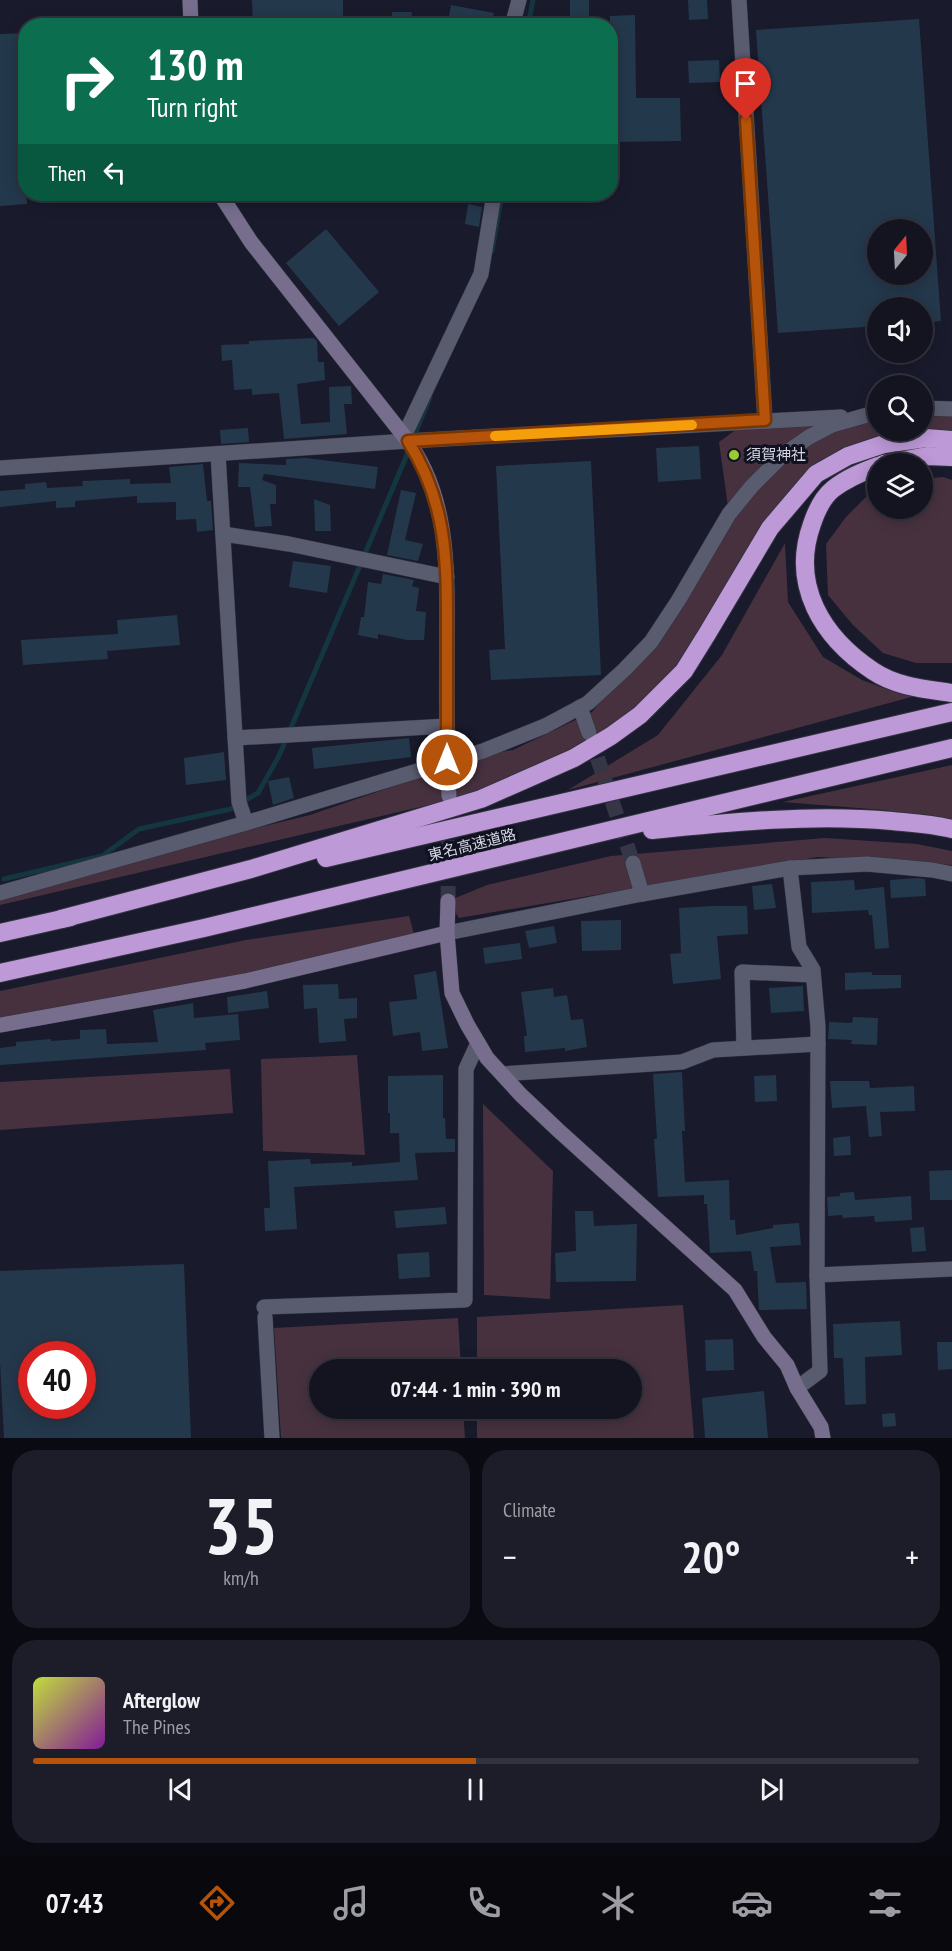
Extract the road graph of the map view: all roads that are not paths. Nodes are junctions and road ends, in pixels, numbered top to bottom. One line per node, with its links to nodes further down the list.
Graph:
1 (190, 0): 4 (street)
2 (519, 0): 5 (street)
3 (739, 0): 12 (street)
4 (191, 18)
5 (514, 18)
6 (225, 201): 13 (street)
7 (493, 201): 13 (street)
8 (933, 408): 9 (street)
9 (952, 409)
10 (867, 415): 11 (street)
11 (859, 417): 12 (street); 23 (street)
12 (765, 420): 13 (street)
13 (406, 439): 15 (street); 21 (street)
14 (952, 440): 40 (highway)
15 (218, 454): 18 (street); 20 (street)
16 (933, 456): 17 (highway)
17 (952, 457)
18 (0, 468)
19 (867, 470): 22 (highway)
20 (223, 534): 21 (street); 27 (street)
21 (447, 577): 25 (street)
22 (952, 693)
23 (580, 707): 26 (street); 29 (street)
24 (952, 712): 40 (highway, 東名高速道路)
25 (447, 726): 27 (street); 29 (street)
26 (589, 733)
27 (235, 738): 31 (street)
28 (952, 748): 33 (highway, 東名高速道路)
29 (447, 760): 30 (street); 31 (street)
30 (449, 796)
31 (246, 823): 37 (street)
32 (952, 830): 33 (highway)
33 (577, 838): 43 (highway, 東名高速道路)
34 (633, 863): 38 (street)
35 (790, 868): 36 (street); 38 (street); 44 (street)
36 (952, 874)
37 (0, 892)
38 (642, 894): 42 (street)
39 (448, 901): 42 (street)
40 (61, 919): 41 (highway, 東名高速道路)
41 (0, 933)
42 (447, 933): 45 (street); 46 (street)
43 (0, 973)
44 (813, 975): 47 (street); 48 (street)
45 (0, 1025)
46 (478, 1043): 49 (street); 53 (street)
47 (818, 1044): 48 (street); 51 (street)
48 (744, 1048): 49 (street)
49 (502, 1074): 52 (street)
50 (952, 1269): 51 (street)
51 (817, 1275): 52 (street)
52 (797, 1388): 54 (street)
53 (272, 1438)
54 (823, 1438)

